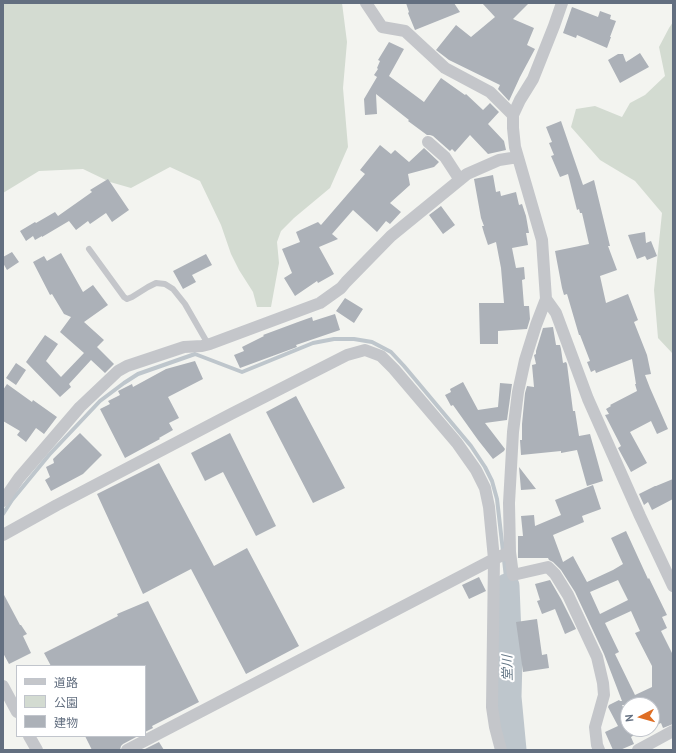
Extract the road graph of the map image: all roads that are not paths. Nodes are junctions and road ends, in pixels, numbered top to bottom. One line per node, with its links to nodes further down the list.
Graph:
1 (366, 3): 3 (street)
2 (562, 3): 3 (street)
3 (513, 116): 5 (street)
4 (428, 142): 6 (street)
5 (518, 157): 6 (street); 8 (street)
6 (460, 180): 9 (street)
7 (89, 249): 9 (lane)
8 (546, 299): 12 (street); 13 (street)
9 (208, 344): 10 (street)
10 (3, 501)
11 (3, 535): 12 (street)
12 (502, 556): 19 (street); 20 (street); 21 (street)
13 (673, 586)
14 (3, 686): 15 (street)
15 (16, 710)
16 (673, 731): 22 (street)
17 (30, 737): 18 (street)
18 (37, 750)
19 (127, 750)
20 (501, 750)
21 (599, 750)
22 (638, 750)

